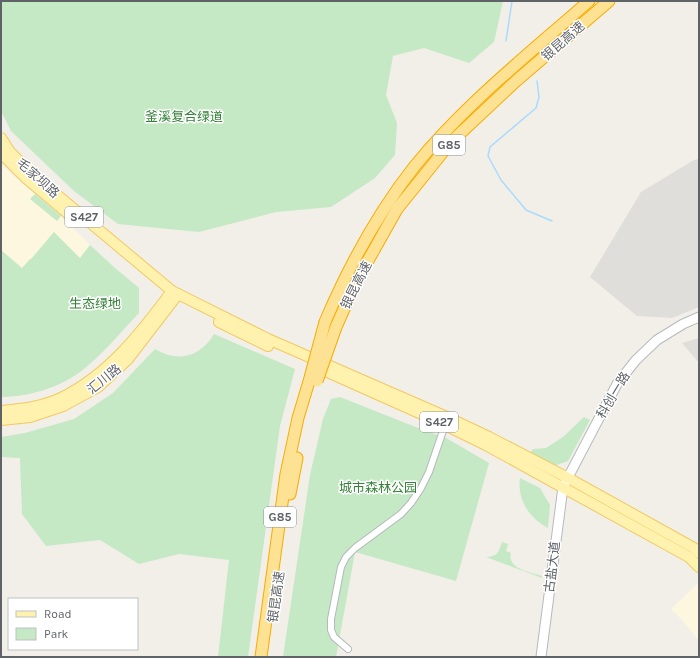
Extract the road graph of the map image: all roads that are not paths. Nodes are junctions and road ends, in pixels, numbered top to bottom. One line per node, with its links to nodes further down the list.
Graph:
1 (590, 1): 7 (highway, 银昆高速 / G85, bridge)
2 (609, 1): 7 (highway, 银昆高速 / G85, bridge)
3 (1, 138): 5 (main road, 毛家坝路 / S427)
4 (1, 153): 5 (main road, 毛家坝路 / S427)
5 (173, 295): 8 (main road, 汇川路); 9 (main road, 汇川路); 10 (main road, S427); 11 (main road, S427)
6 (699, 317): 11 (main road, 科创一路)
7 (314, 379): 15 (highway, 银昆高速 / G85); 16 (highway, 银昆高速 / G85)
8 (1, 411)
9 (1, 420)
10 (444, 425): 11 (main road, S427); 14 (street)
11 (565, 483): 12 (main road, S427); 13 (main road, S427); 17 (main road, 古盐大道)
12 (699, 554)
13 (699, 567)
14 (348, 649)
15 (261, 657)
16 (268, 657)
17 (541, 657)

